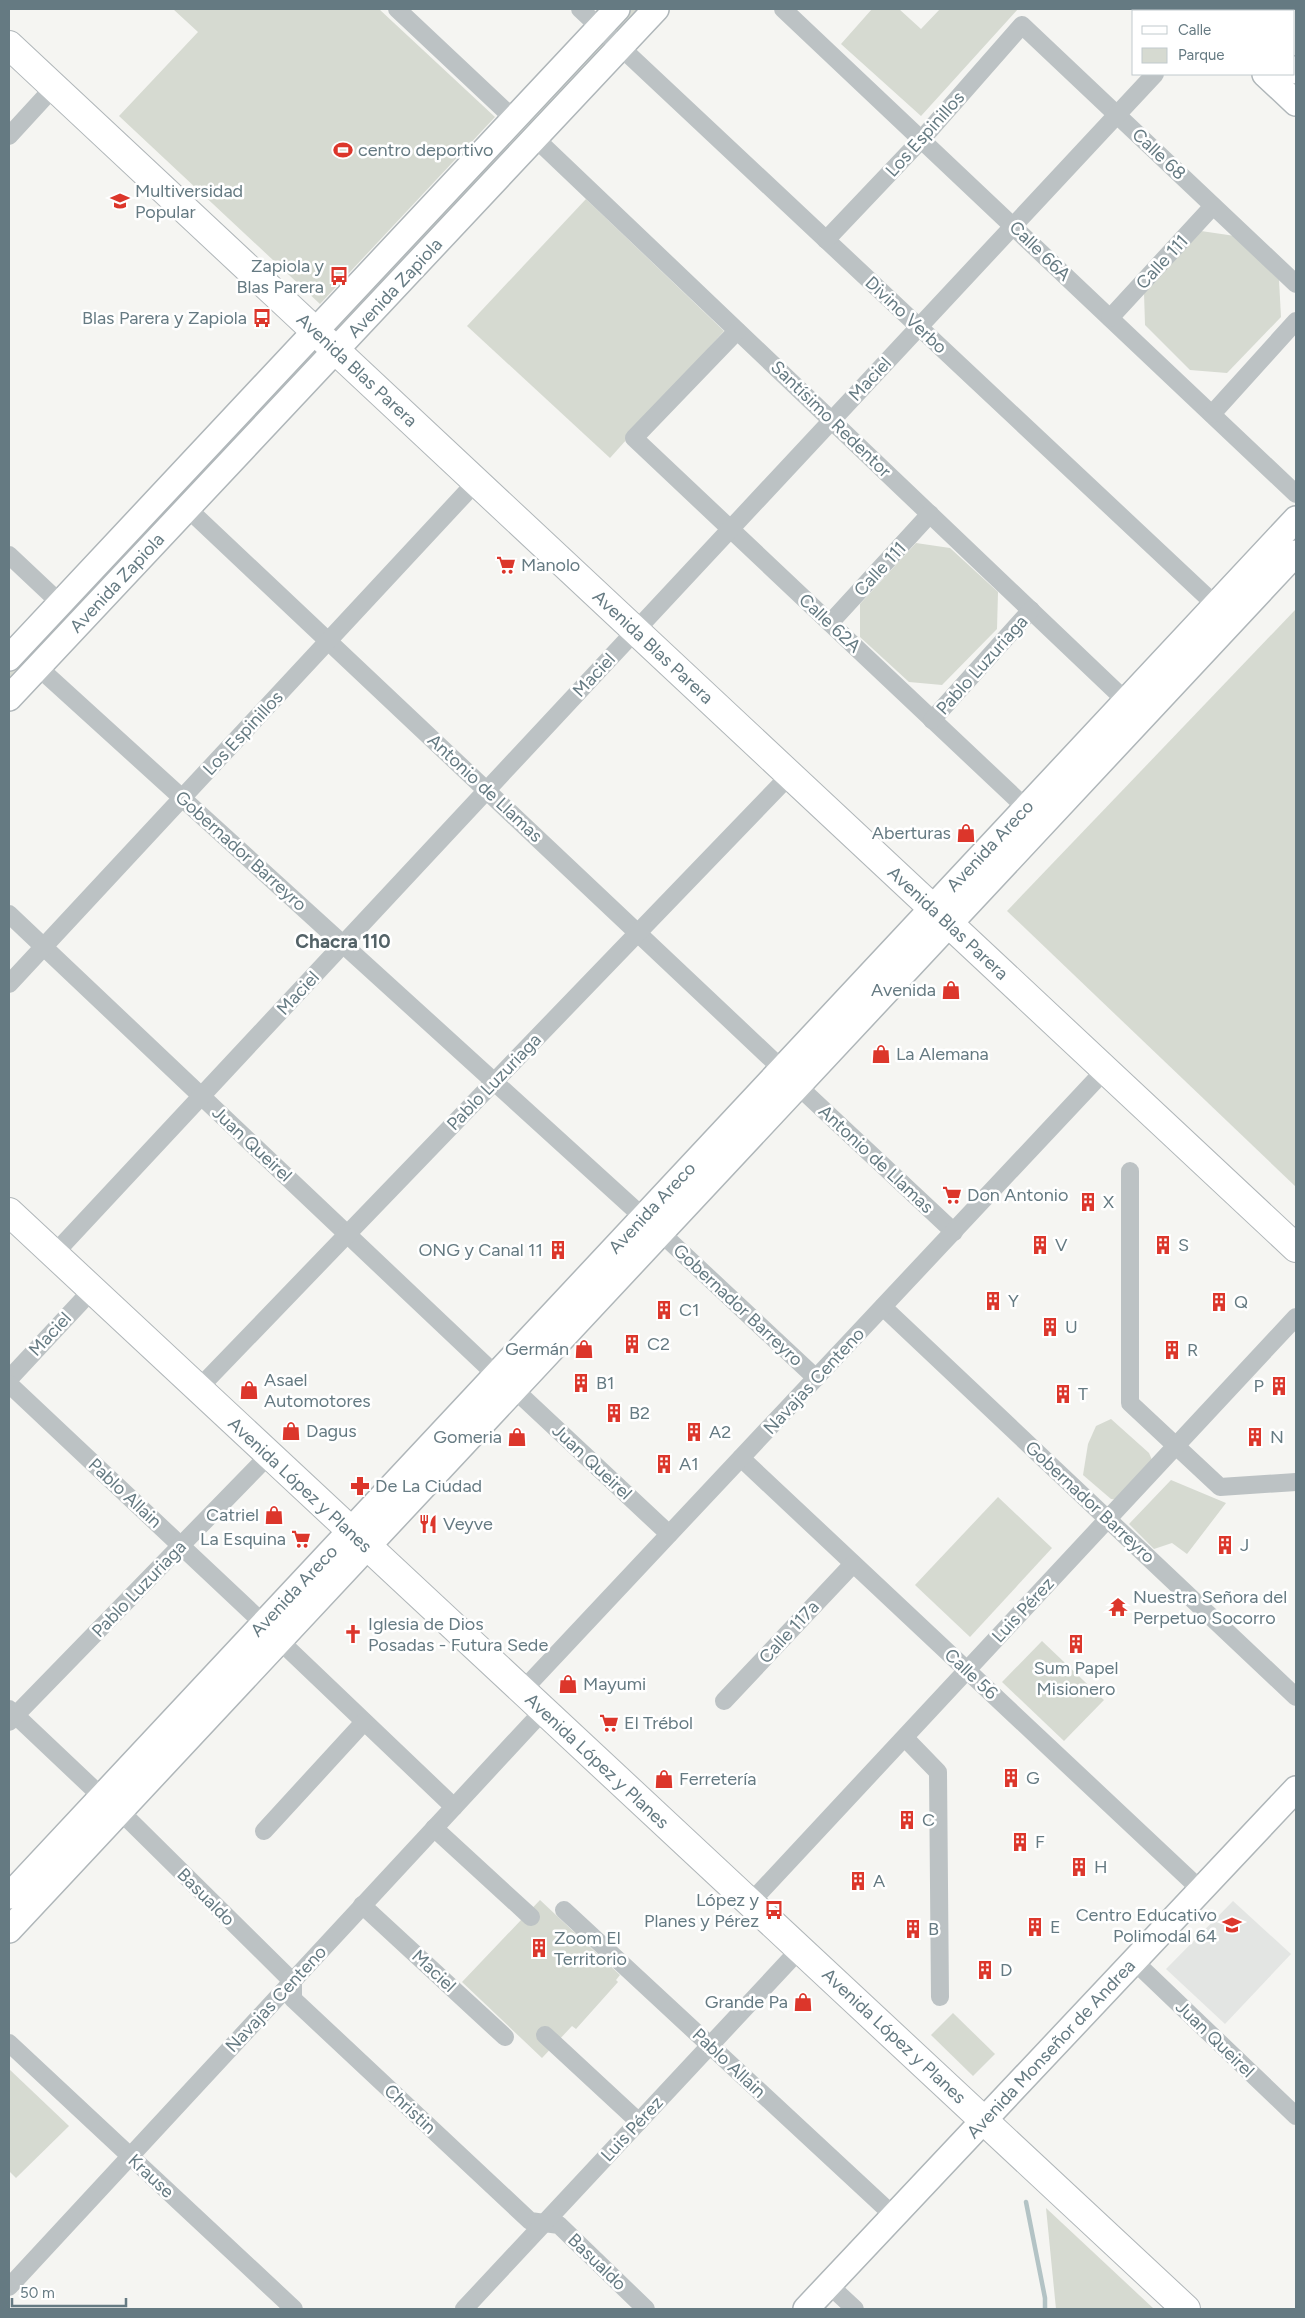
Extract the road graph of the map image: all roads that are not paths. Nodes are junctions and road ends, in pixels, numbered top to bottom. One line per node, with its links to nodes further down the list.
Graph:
1 (397, 9): 15 (street)
2 (580, 9): 7 (street, Divino Verbo)
3 (617, 9): 7 (main road, Avenida Zapiola)
4 (656, 9): 9 (main road, Avenida Zapiola)
5 (783, 9): 18 (street, Calle 66A)
6 (1022, 25): 14 (street, Calle 68); 18 (street, Los Espinillos)
7 (600, 27): 9 (street, Divino Verbo); 15 (main road, Avenida Zapiola)
8 (9, 45): 12 (main road, Avenida Blas Parera)
9 (620, 47): 17 (main road, Avenida Zapiola); 21 (street, Divino Verbo)
10 (1154, 75): 14 (street, Maciel)
11 (1266, 75): 13 (main road)
12 (54, 87): 16 (street); 27 (main road, Avenida Blas Parera)
13 (1296, 103)
14 (1117, 114): 19 (street, Calle 68); 20 (street, Maciel)
15 (514, 119): 27 (main road, Avenida Zapiola)
16 (9, 136)
17 (535, 138): 26 (street, Santísimo Redentor); 28 (main road, Avenida Zapiola)
18 (921, 140): 20 (street, Calle 66A); 21 (street, Los Espinillos)
19 (1214, 206): 22 (street, Calle 68); 23 (street, Calle 111)
20 (1013, 226): 23 (street, Calle 66A); 25 (street, Maciel)
21 (826, 240): 25 (street, Divino Verbo)
22 (1296, 284)
23 (1110, 318): 29 (street, Calle 66A)
24 (1296, 321): 29 (street)
25 (919, 327): 30 (street, Maciel); 41 (street, Divino Verbo)
26 (738, 331): 30 (street, Santísimo Redentor); 36 (street, Calle 62A)
27 (315, 332): 28 (main road, Avenida Blas Parera); 39 (main road, Avenida Zapiola)
28 (336, 351): 31 (main road, Avenida Blas Parera); 33 (main road, Avenida Zapiola)
29 (1212, 414): 32 (street, Calle 66A)
30 (832, 420): 34 (street, Santísimo Redentor); 36 (street, Maciel)
31 (476, 482): 43 (main road, Avenida Blas Parera); 44 (street, Los Espinillos)
32 (1296, 494)
33 (187, 508): 44 (street, Antonio de Llamas); 46 (main road, Avenida Zapiola)
34 (930, 514): 40 (street, Santísimo Redentor); 42 (street, Calle 111)
35 (1296, 519): 41 (main road, Avenida Areco)
36 (730, 529): 42 (street, Calle 62A); 43 (street, Maciel)
37 (1296, 553): 41 (main road, Avenida Areco)
38 (9, 555): 39 (street)
39 (60, 603): 45 (main road, Avenida Zapiola)
40 (1031, 610): 48 (street, Santísimo Redentor); 49 (street, Pablo Luzuriaga)
41 (1224, 613): 48 (main road, Avenida Areco); 55 (main road, Avenida Areco)
42 (830, 623): 49 (street, Calle 62A)
43 (636, 630): 50 (main road, Avenida Blas Parera); 51 (street, Maciel)
44 (328, 641): 51 (street, Antonio de Llamas); 52 (street, Los Espinillos)
45 (9, 658)
46 (38, 667): 47 (main road, Avenida Zapiola); 52 (street, Gobernador Barreyro)
47 (9, 698)
48 (1126, 700): 53 (main road, Avenida Areco)
49 (932, 720): 53 (street, Calle 62A)
50 (790, 775): 55 (main road, Avenida Blas Parera); 56 (street, Pablo Luzuriaga)
51 (487, 790): 56 (street, Antonio de Llamas); 57 (street, Maciel)
52 (182, 798): 57 (street, Gobernador Barreyro); 58 (street, Los Espinillos)
53 (1026, 808): 55 (main road, Avenida Areco)
54 (9, 914): 58 (street, Juan Queirel)
55 (941, 916): 60 (main road, Avenida Blas Parera); 61 (main road, Avenida Areco)
56 (638, 933): 61 (street, Antonio de Llamas); 62 (street, Pablo Luzuriaga)
57 (343, 944): 62 (street, Gobernador Barreyro); 63 (street, Maciel)
58 (43, 946): 59 (street, Los Espinillos); 63 (street, Juan Queirel)
59 (9, 984)
60 (1106, 1070): 67 (street, Navajas Centeno); 69 (main road, Avenida Blas Parera)
61 (790, 1078): 66 (main road, Avenida Areco); 67 (street, Antonio de Llamas)
62 (494, 1082): 66 (street, Gobernador Barreyro); 68 (street, Pablo Luzuriaga)
63 (202, 1096): 68 (street, Juan Queirel); 70 (street, Maciel)
64 (1130, 1171): 79 (street)
65 (9, 1212): 70 (main road, Avenida López y Planes)
66 (652, 1225): 74 (street, Gobernador Barreyro); 76 (main road, Avenida Areco)
67 (954, 1232): 72 (street, Navajas Centeno)
68 (347, 1234): 76 (street, Juan Queirel); 78 (street, Pablo Luzuriaga)
69 (1296, 1248)
70 (54, 1254): 71 (main road, Avenida López y Planes)
71 (92, 1290): 75 (street, Maciel); 78 (main road, Avenida López y Planes)
72 (883, 1307): 74 (street, Navajas Centeno); 83 (street, Gobernador Barreyro)
73 (1296, 1317): 79 (street, Luis Pérez)
74 (816, 1378): 81 (street, Navajas Centeno)
75 (9, 1379)
76 (505, 1382): 84 (street, Juan Queirel); 85 (main road, Avenida Areco)
77 (9, 1384): 86 (street, Pablo Allain)
78 (198, 1389): 80 (main road, Avenida López y Planes)
79 (1175, 1448): 82 (street); 83 (street, Luis Pérez)
80 (269, 1455): 85 (main road, Avenida López y Planes); 86 (street, Pablo Luzuriaga)
81 (741, 1458): 84 (street, Navajas Centeno); 87 (street, Calle 56)
82 (1296, 1482)
83 (1108, 1520): 89 (street, Luis Pérez); 91 (street, Gobernador Barreyro)
84 (669, 1534): 90 (street, Navajas Centeno)
85 (359, 1539): 88 (main road, Avenida Areco); 90 (main road, Avenida López y Planes)
86 (181, 1546): 88 (street, Pablo Allain); 94 (street, Pablo Luzuriaga)
87 (854, 1564): 89 (street, Calle 56); 92 (street, Calle 117a)
88 (272, 1632): 95 (street, Pablo Allain); 98 (main road, Avenida Areco)
89 (968, 1670): 96 (street, Luis Pérez); 102 (street, Calle 56)
90 (522, 1691): 93 (main road, Avenida López y Planes)
91 (1296, 1697)
92 (724, 1701)
93 (543, 1711): 99 (street, Navajas Centeno); 104 (main road, Avenida López y Planes)
94 (11, 1715): 98 (street, Basualdo)
95 (364, 1722): 99 (street, Pablo Allain); 101 (street)
96 (905, 1738): 104 (street, Luis Pérez); 112 (street)
97 (1296, 1789): 102 (main road, Avenida Monseñor de Andrea)
98 (111, 1804): 103 (main road, Avenida Areco); 108 (main road, Avenida Areco); 111 (street, Basualdo)
99 (454, 1807): 100 (street, Navajas Centeno)
100 (434, 1828): 105 (street, Navajas Centeno); 107 (street)
101 (264, 1830)
102 (1201, 1890): 110 (main road, Avenida Monseñor de Andrea)
103 (9, 1896)
104 (750, 1903): 109 (main road, Avenida López y Planes)
105 (362, 1905): 111 (street, Navajas Centeno); 114 (street, Maciel)
106 (564, 1910): 116 (street, Pablo Allain)
107 (531, 1917)
108 (9, 1930)
109 (800, 1949): 116 (street, Luis Pérez); 118 (main road, Avenida López y Planes)
110 (1134, 1961): 117 (street, Juan Queirel); 118 (main road, Avenida Monseñor de Andrea)
111 (293, 1982): 120 (street, Navajas Centeno); 122 (street, Christin)
112 (940, 1997)
113 (545, 2036): 119 (street)
114 (505, 2037)
115 (9, 2043): 120 (street, Krause)
116 (710, 2045): 119 (street, Luis Pérez); 121 (street, Pablo Allain)
117 (1294, 2110)
118 (984, 2120): 121 (main road, Avenida Monseñor de Andrea); 130 (main road, Avenida López y Planes)
119 (639, 2122): 122 (street, Luis Pérez)
120 (130, 2157): 124 (street, Navajas Centeno); 125 (street, Krause)
121 (894, 2216): 123 (main road, Avenida Monseñor de Andrea)
122 (543, 2224): 126 (street, Luis Pérez); 127 (street, Basualdo)
123 (829, 2285): 128 (main road, Avenida Monseñor de Andrea); 129 (street)
124 (9, 2287)
125 (294, 2309)
126 (464, 2309)
127 (646, 2309)
128 (806, 2309)
129 (855, 2309)
130 (1186, 2309)

